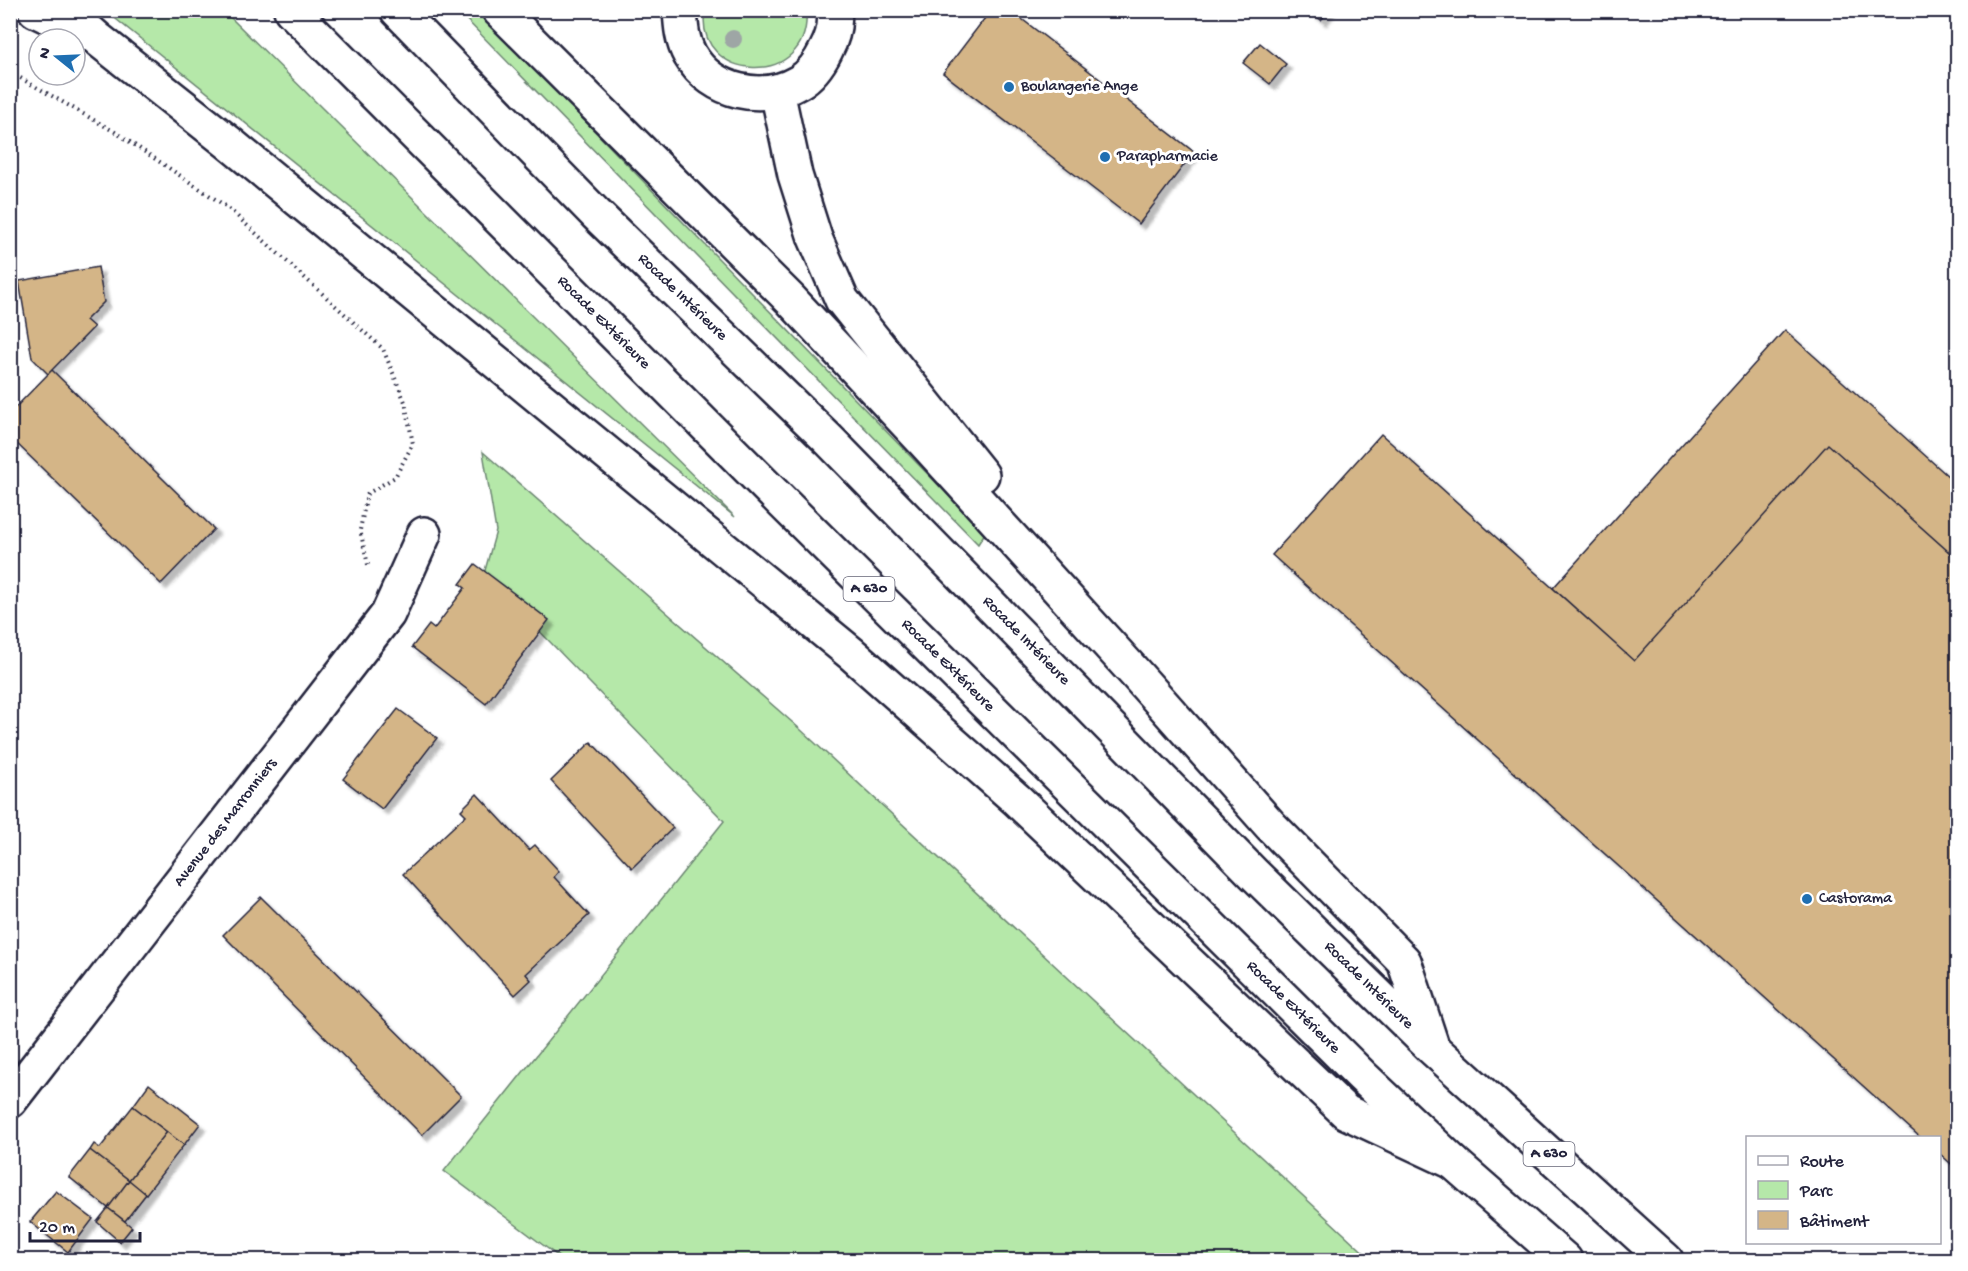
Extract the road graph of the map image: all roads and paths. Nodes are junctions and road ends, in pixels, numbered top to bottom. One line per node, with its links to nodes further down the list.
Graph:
1 (35, 10): 8 (main road)
2 (65, 10): 8 (main road)
3 (291, 10): 16 (main road, Rocade Extérieure / A 630)
4 (397, 10): 14 (main road, Rocade Intérieure / A 630)
5 (499, 10): 13 (main road)
6 (680, 10): 10 (main road)
7 (834, 10): 10 (main road)
8 (99, 40): 16 (main road)
9 (10, 72): 12 (path)
10 (777, 91): 13 (main road)
11 (424, 534): 15 (main road, Avenue des Marronniers)
12 (367, 579)
13 (1136, 673): 14 (main road)
14 (1432, 1048): 18 (main road, Rocade Intérieure / A 630)
15 (10, 1101)
16 (1453, 1162): 17 (main road, Rocade Extérieure / A 630)
17 (1565, 1260)
18 (1666, 1260)

